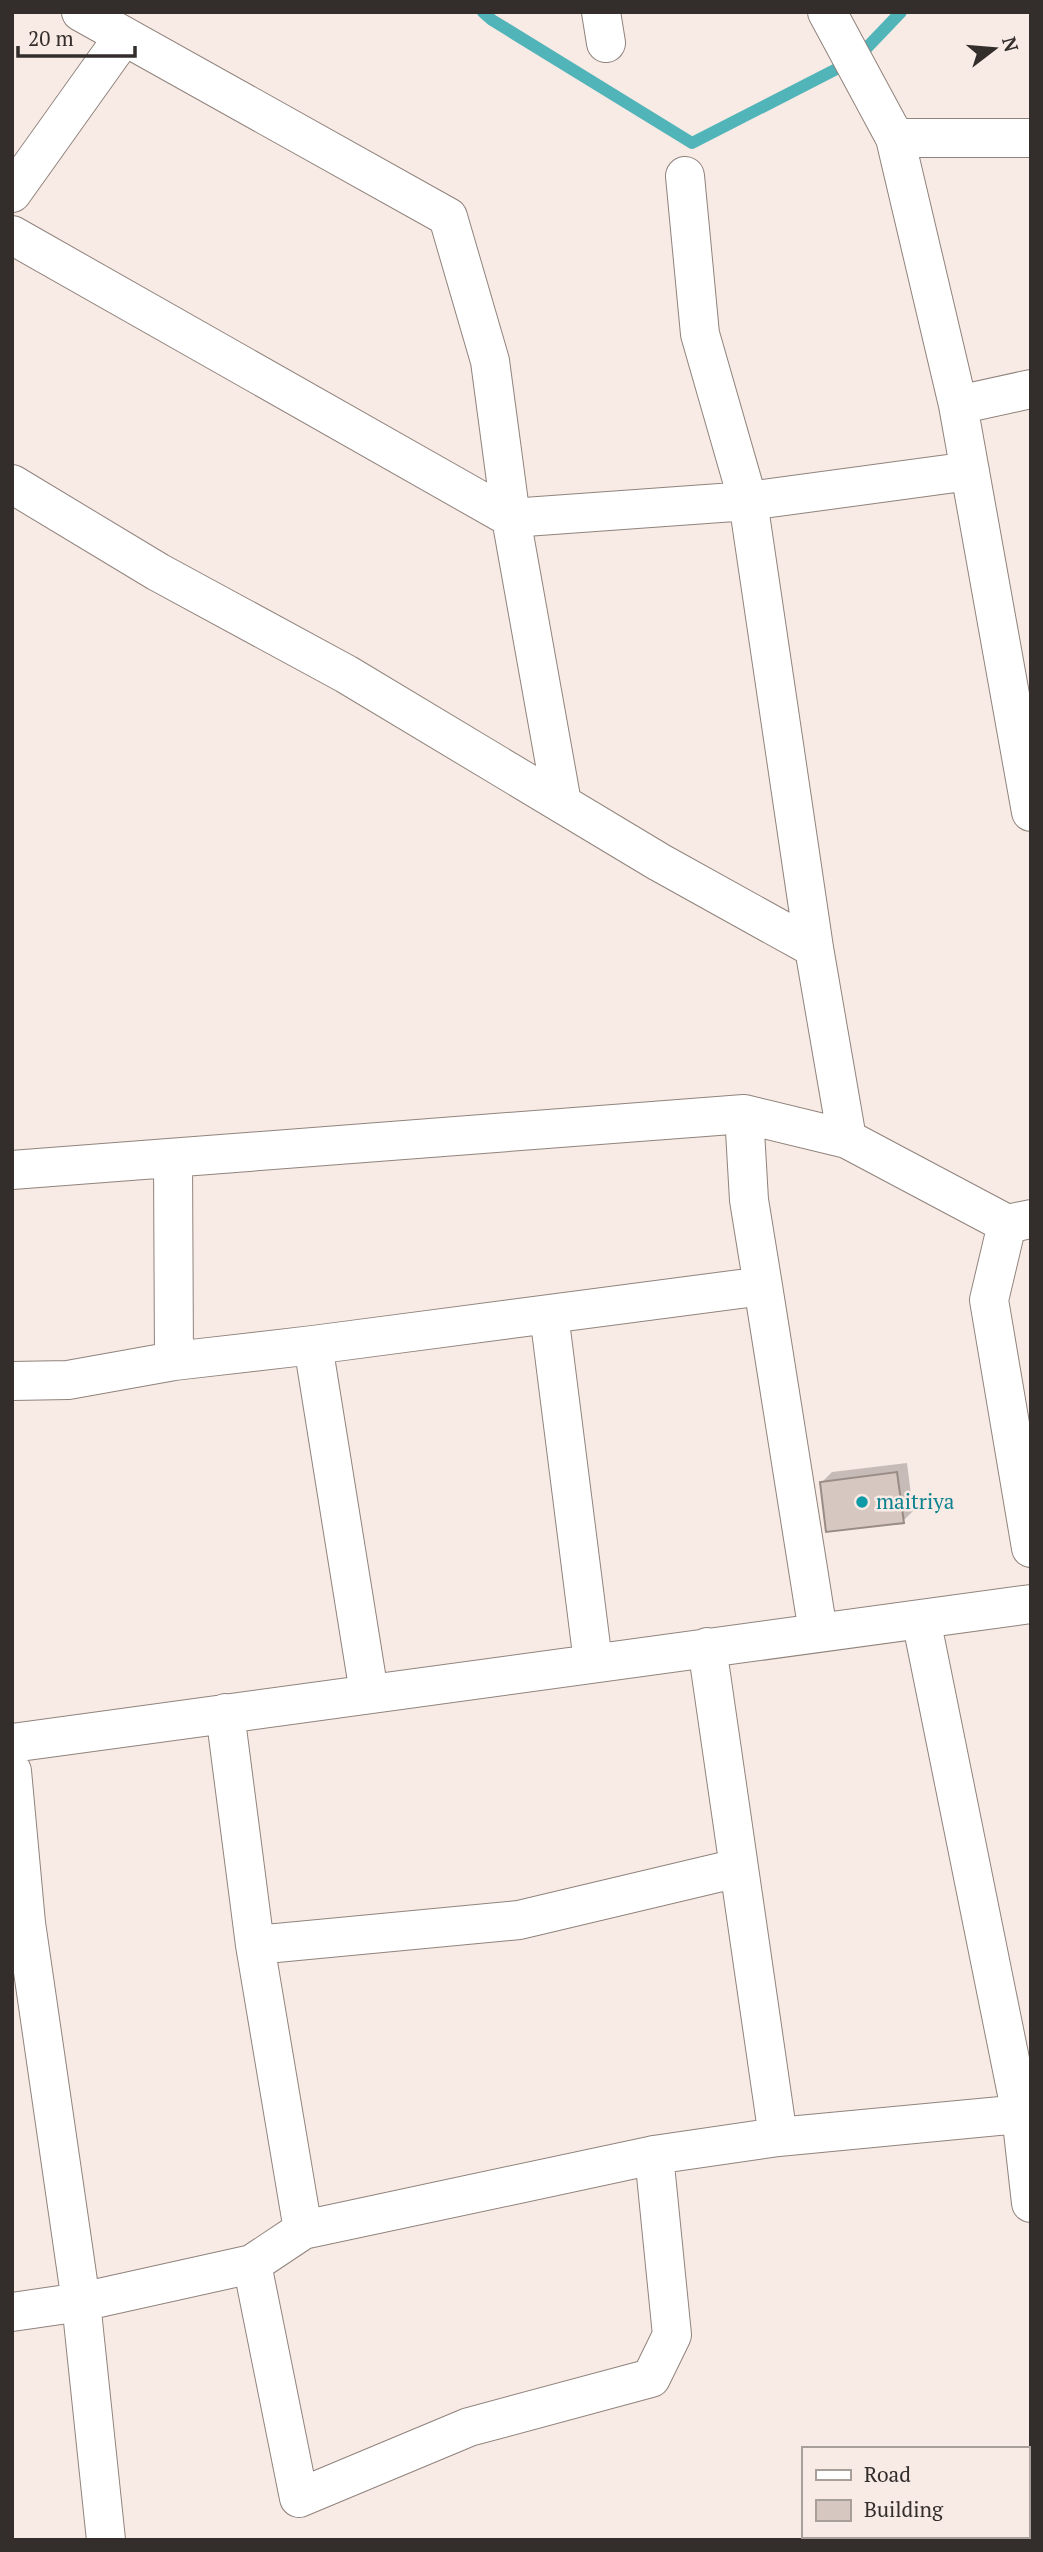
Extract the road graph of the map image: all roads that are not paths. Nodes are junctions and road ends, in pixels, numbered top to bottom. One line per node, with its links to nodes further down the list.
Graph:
1 (81, 12): 3 (street)
2 (827, 12): 4 (street)
3 (124, 36): 7 (street); 14 (street)
4 (895, 138): 5 (street); 10 (street)
5 (1031, 138)
6 (685, 176): 13 (street)
7 (12, 193)
8 (12, 235): 14 (street)
9 (1031, 389): 10 (street)
10 (958, 405): 11 (street)
11 (970, 471): 13 (street); 16 (street)
12 (12, 484): 15 (street)
13 (748, 501): 14 (street); 17 (street)
14 (511, 518): 15 (street)
15 (562, 803): 17 (street)
16 (1031, 812)
17 (814, 948): 19 (street)
18 (744, 1114): 19 (street); 20 (street); 23 (street)
19 (847, 1139): 22 (street)
20 (173, 1158): 21 (street); 26 (street)
21 (12, 1170)
22 (1019, 1221): 28 (street)
23 (763, 1286): 24 (street); 31 (street)
24 (549, 1314): 25 (street); 33 (street)
25 (313, 1345): 26 (street); 34 (street)
26 (174, 1361): 27 (street)
27 (12, 1381)
28 (1031, 1548)
29 (1031, 1604): 30 (street)
30 (921, 1619): 31 (street); 41 (street)
31 (818, 1632): 32 (street)
32 (707, 1647): 33 (street); 38 (street)
33 (593, 1662): 34 (street)
34 (369, 1693): 35 (street)
35 (225, 1713): 36 (street); 40 (street)
36 (12, 1743)
37 (12, 1771): 39 (street)
38 (738, 1868): 40 (street); 42 (street)
39 (19, 1924): 47 (street)
40 (254, 1945): 45 (street)
41 (1026, 2113): 42 (street); 44 (street)
42 (778, 2137): 43 (street)
43 (654, 2155): 45 (street); 46 (street)
44 (1031, 2203)
45 (303, 2230): 46 (street)
46 (252, 2264): 47 (street)
47 (81, 2302): 48 (street); 49 (street)
48 (12, 2312)
49 (106, 2540)

